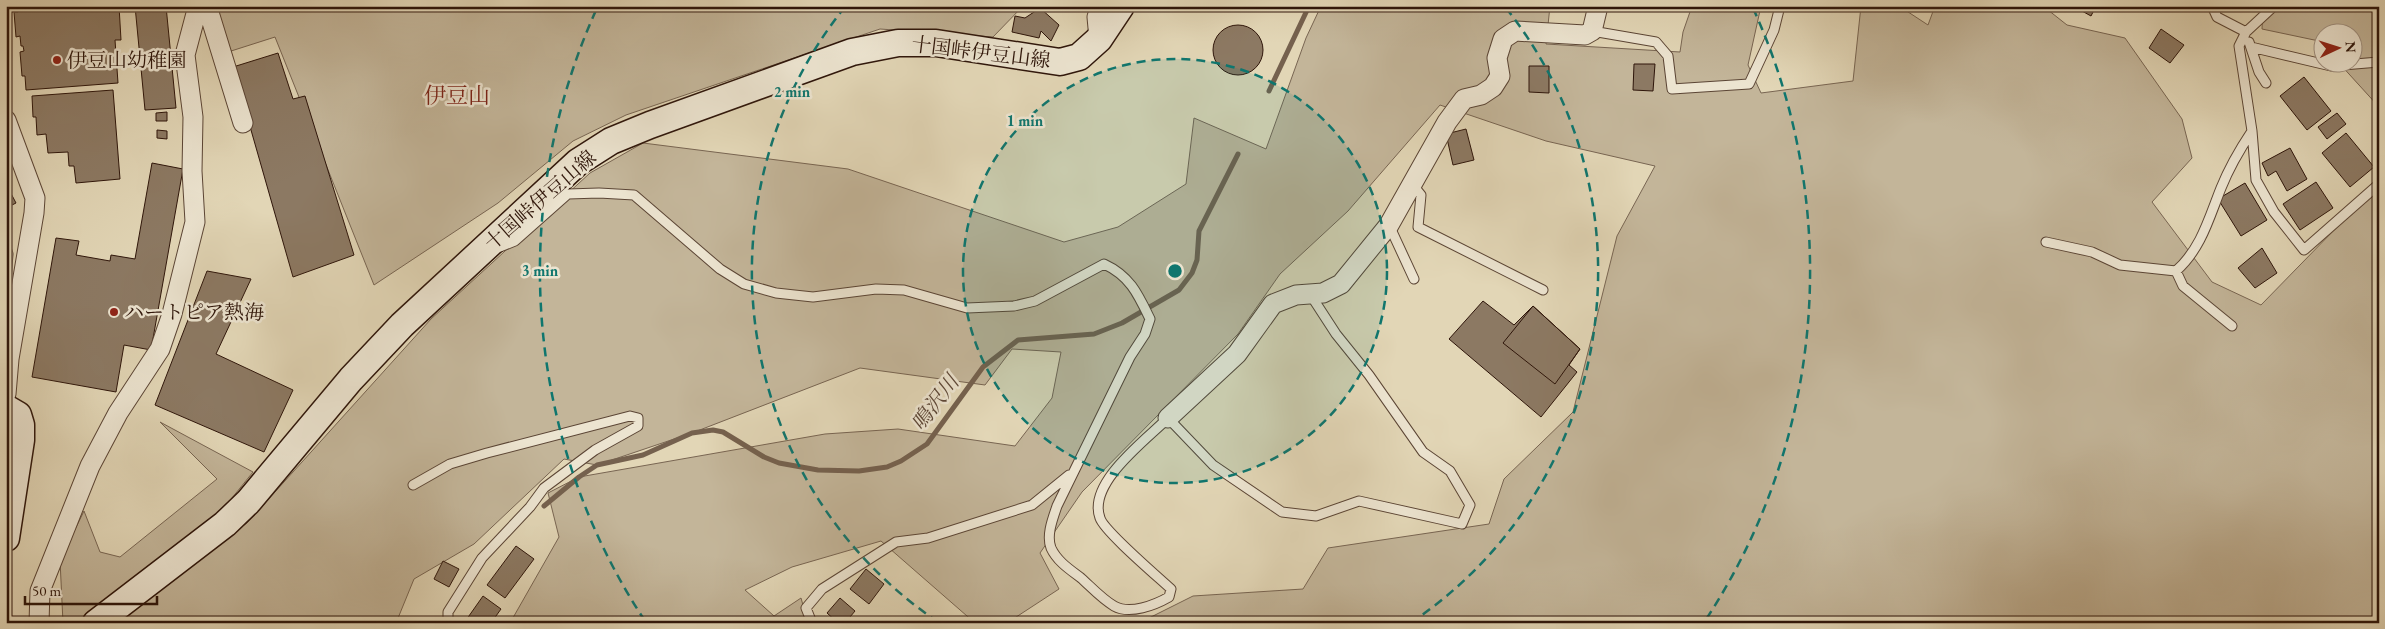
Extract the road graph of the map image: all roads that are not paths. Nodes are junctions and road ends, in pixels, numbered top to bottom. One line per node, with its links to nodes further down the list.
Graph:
1 (198, 6): 37 (street)
2 (206, 6): 16 (street)
3 (1100, 6): 11 (street)
4 (1121, 6): 11 (main road, 十国峠伊豆山線)
5 (1598, 6): 9 (street)
6 (1780, 6): 9 (lane)
7 (2212, 6): 10 (lane)
8 (2274, 6): 10 (lane)
9 (1592, 31): 18 (street)
10 (2246, 32): 12 (lane); 17 (lane)
11 (1099, 39): 21 (main road, 十国峠伊豆山線)
12 (2251, 47): 13 (lane); 14 (lane)
13 (2379, 62)
14 (2266, 84)
15 (6, 120): 30 (street)
16 (243, 123)
17 (2252, 131): 19 (lane); 24 (lane)
18 (1412, 184): 20 (street); 27 (lane)
19 (2379, 184)
20 (1389, 225): 26 (lane); 28 (street)
21 (490, 241): 34 (lane); 38 (main road, 十国峠伊豆山線)
22 (2046, 242): 24 (lane)
23 (6, 248): 25 (lane)
24 (2176, 271): 29 (lane)
25 (6, 278)
26 (1414, 279)
27 (1543, 290)
28 (1310, 294): 33 (street); 33 (lane)
29 (2232, 326)
30 (8, 358): 31 (street)
31 (6, 394)
32 (6, 408): 36 (main road)
33 (1168, 418): 34 (lane)
34 (1071, 473): 40 (lane)
35 (413, 485): 39 (lane)
36 (6, 538)
37 (39, 623)
38 (96, 623)
39 (448, 623)
40 (812, 623)

